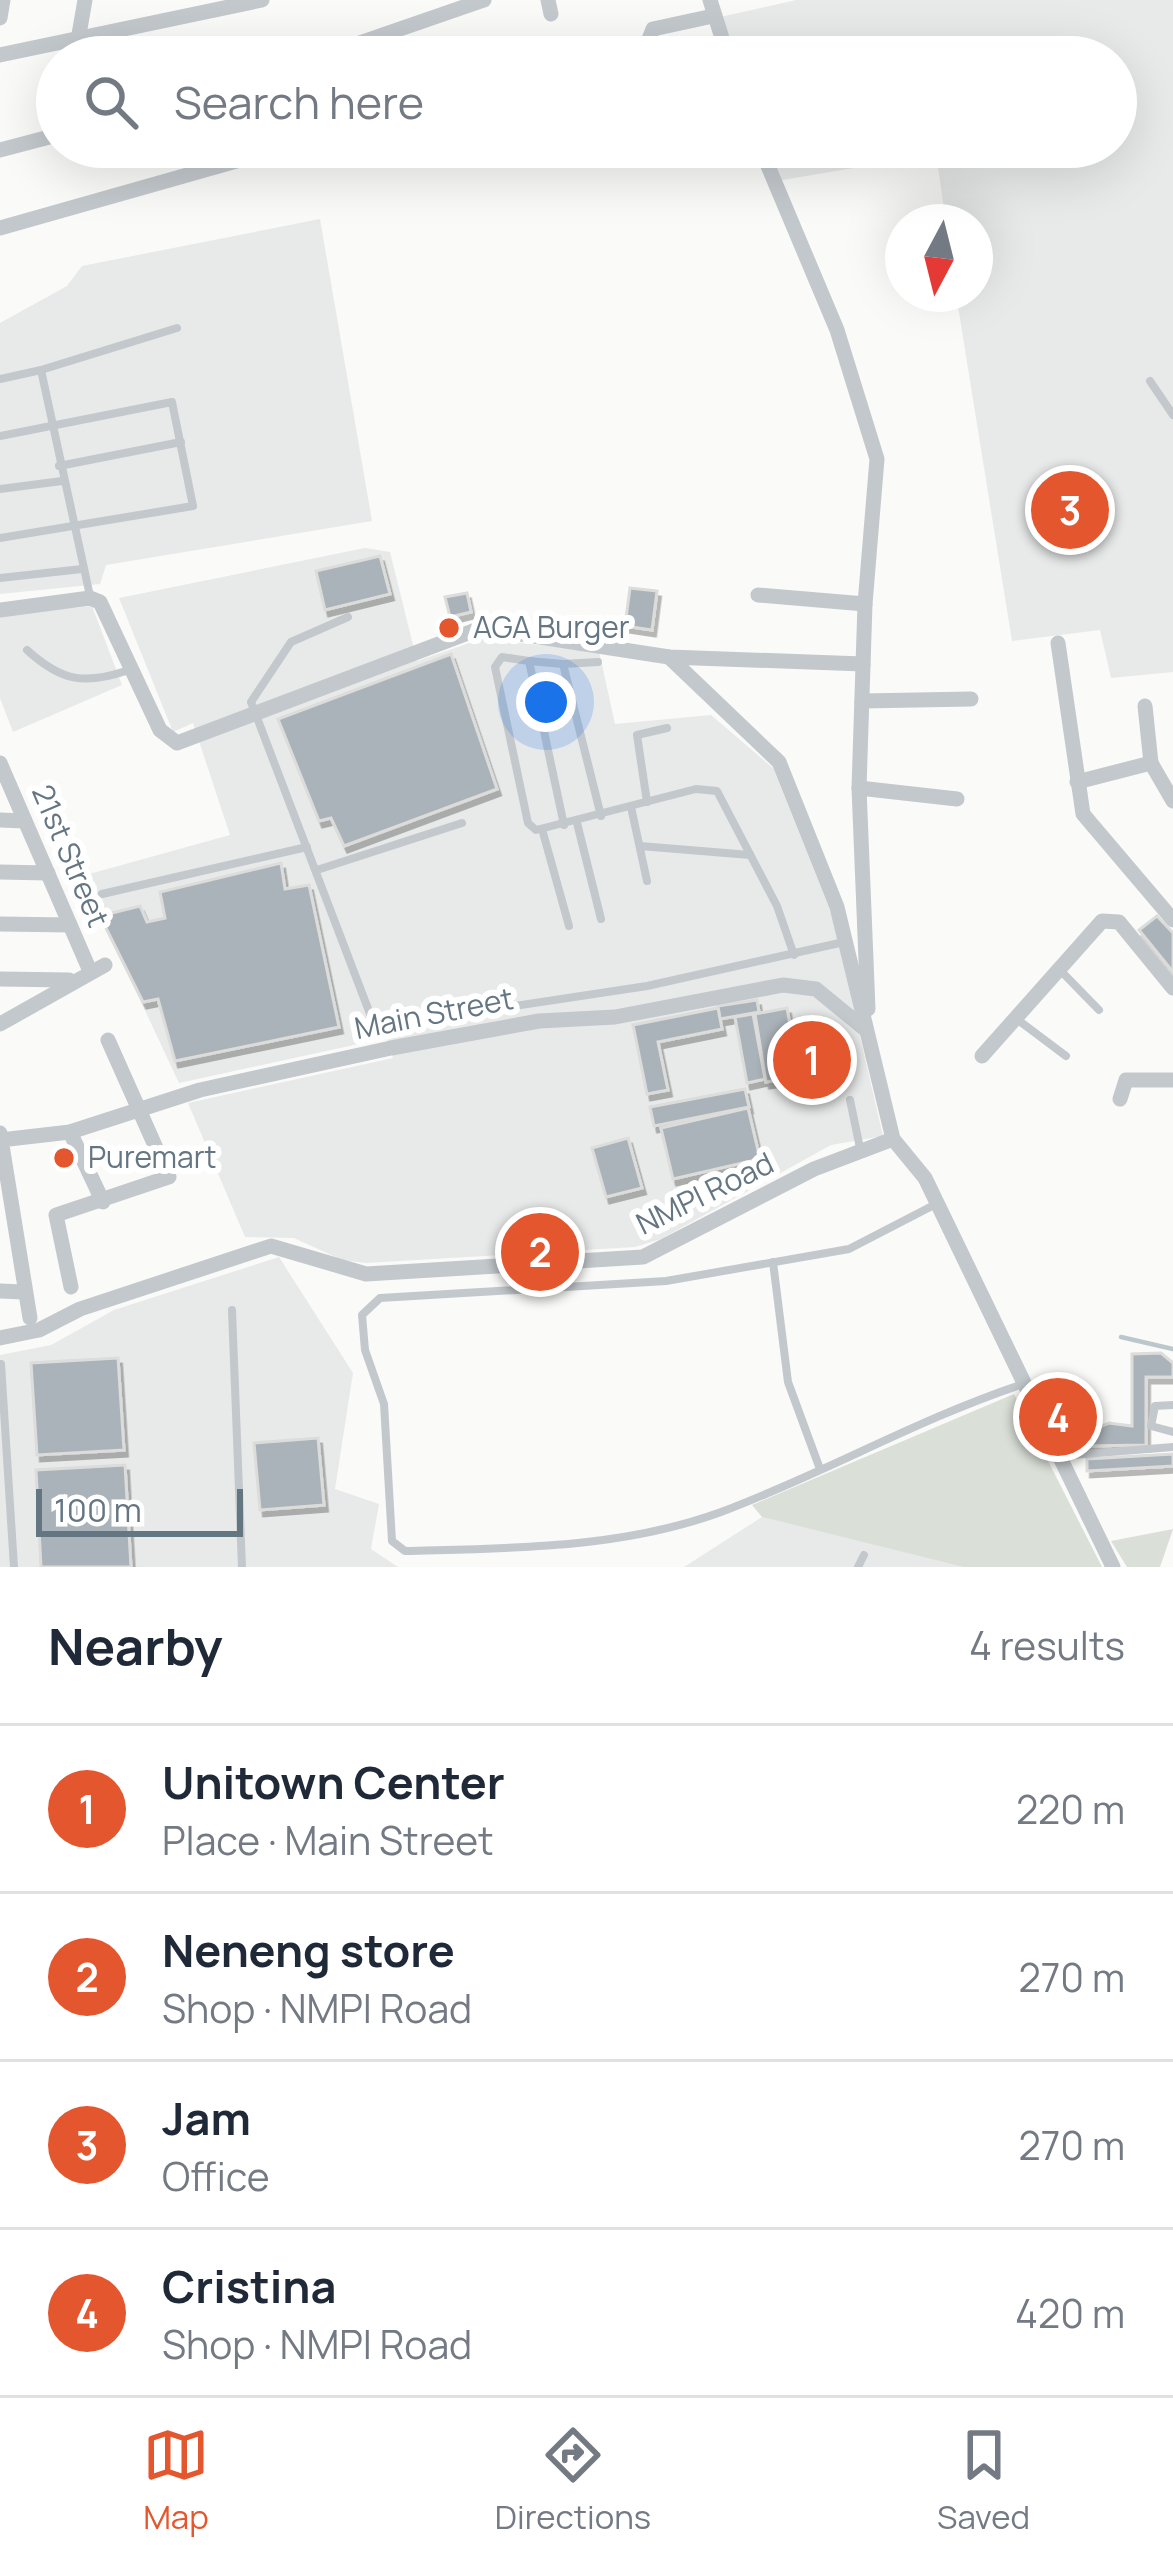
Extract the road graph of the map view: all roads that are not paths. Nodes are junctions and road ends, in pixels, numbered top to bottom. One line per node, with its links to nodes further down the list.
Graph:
1 (3, 0): 7 (street)
2 (85, 0): 9 (street)
3 (162, 0): 8 (street)
4 (484, 0): 11 (street)
5 (253, 1): 8 (street)
6 (711, 8): 12 (street)
7 (0, 18)
8 (159, 20): 10 (street)
9 (79, 36)
10 (94, 36)
11 (380, 36)
12 (650, 36)
13 (36, 48): 14 (street)
14 (0, 55)
15 (36, 141): 16 (street)
16 (0, 150)
17 (192, 168): 20 (street)
18 (205, 168): 20 (street)
19 (769, 168): 39 (street)
20 (193, 171): 21 (street)
21 (0, 228)
22 (177, 328): 23 (lane)
23 (41, 370): 24 (lane); 27 (lane)
24 (0, 380)
25 (1150, 381): 26 (lane)
26 (1173, 415)
27 (52, 429): 28 (lane); 29 (lane); 30 (lane)
28 (0, 436)
29 (181, 442): 30 (lane); 33 (lane)
30 (59, 466): 31 (lane)
31 (62, 481): 32 (lane); 33 (lane)
32 (0, 489)
33 (70, 527): 34 (lane); 35 (lane)
34 (0, 538)
35 (83, 569): 36 (lane); 38 (lane)
36 (0, 578)
37 (758, 595): 39 (street)
38 (90, 598): 40 (street); 49 (street)
39 (865, 604): 48 (street)
40 (0, 610)
41 (348, 617): 53 (lane)
42 (1058, 643): 57 (street)
43 (27, 650): 49 (lane)
44 (669, 657): 48 (street); 53 (street); 83 (street)
45 (529, 661): 47 (lane); 68 (lane); 69 (lane)
46 (598, 662): 47 (lane)
47 (563, 664): 63 (lane)
48 (863, 664): 51 (street)
49 (131, 670): 53 (street)
50 (971, 699): 51 (street)
51 (862, 701): 58 (street)
52 (1145, 706): 55 (street)
53 (256, 712): 71 (lane)
54 (668, 728): 60 (lane)
55 (1151, 763): 57 (street); 61 (street)
56 (1, 766): 65 (street, 21st Street)
57 (1077, 782): 79 (street)
58 (860, 788): 59 (street); 92 (street)
59 (957, 799)
60 (647, 802): 62 (lane); 72 (lane)
61 (1173, 802)
62 (632, 807): 63 (lane); 70 (lane)
63 (601, 817): 67 (lane)
64 (0, 820): 65 (street)
65 (25, 820): 75 (street, 21st Street)
66 (462, 823): 73 (lane)
67 (577, 823): 68 (lane); 78 (lane)
68 (564, 826): 69 (lane)
69 (542, 829): 82 (lane)
70 (640, 846): 72 (lane); 76 (lane)
71 (307, 847): 73 (lane); 77 (lane)
72 (752, 855): 84 (lane)
73 (317, 870): 84 (lane)
74 (0, 872): 75 (street)
75 (48, 873): 81 (street, 21st Street)
76 (647, 881)
77 (102, 894)
78 (601, 920)
79 (1173, 920)
80 (0, 924): 81 (street)
81 (70, 925): 87 (street, 21st Street)
82 (569, 926)
83 (844, 942): 84 (lane); 92 (street)
84 (794, 955)
85 (1057, 967): 88 (street); 89 (lane); 90 (street)
86 (0, 979): 87 (street)
87 (71, 980): 91 (street, 21st Street)
88 (1173, 988)
89 (1099, 1010)
90 (1014, 1017): 94 (street); 95 (lane)
91 (0, 1024)
92 (868, 1032): 99 (street, Main Street); 102 (street)
93 (108, 1040): 99 (street)
94 (982, 1056)
95 (1066, 1056)
96 (1173, 1080): 97 (street)
97 (1120, 1099)
98 (850, 1100): 104 (lane)
99 (137, 1108): 101 (street, Main Street); 106 (street)
100 (0, 1130): 103 (street)
101 (70, 1132): 103 (street, Main Street); 106 (street)
102 (893, 1139): 104 (street, NMPI Road); 107 (street)
103 (1, 1140): 105 (street)
104 (860, 1150): 115 (street, NMPI Road)
105 (5, 1189): 108 (street)
106 (103, 1202): 110 (street)
107 (937, 1203): 109 (lane); 117 (street)
108 (8, 1245): 112 (street)
109 (773, 1262): 122 (lane); 122 (lane)
110 (71, 1287)
111 (0, 1292): 112 (street)
112 (24, 1292): 114 (street)
113 (232, 1310): 125 (lane)
114 (30, 1318)
115 (0, 1338)
116 (2, 1364): 124 (lane)
117 (1023, 1384): 121 (street); 122 (lane)
118 (1173, 1406): 119 (lane)
119 (1173, 1432)
120 (1173, 1447): 121 (lane)
121 (1059, 1456): 127 (street)
122 (820, 1469)
123 (864, 1555): 126 (lane)
124 (14, 1567)
125 (242, 1567)
126 (858, 1567)
127 (1112, 1567)

